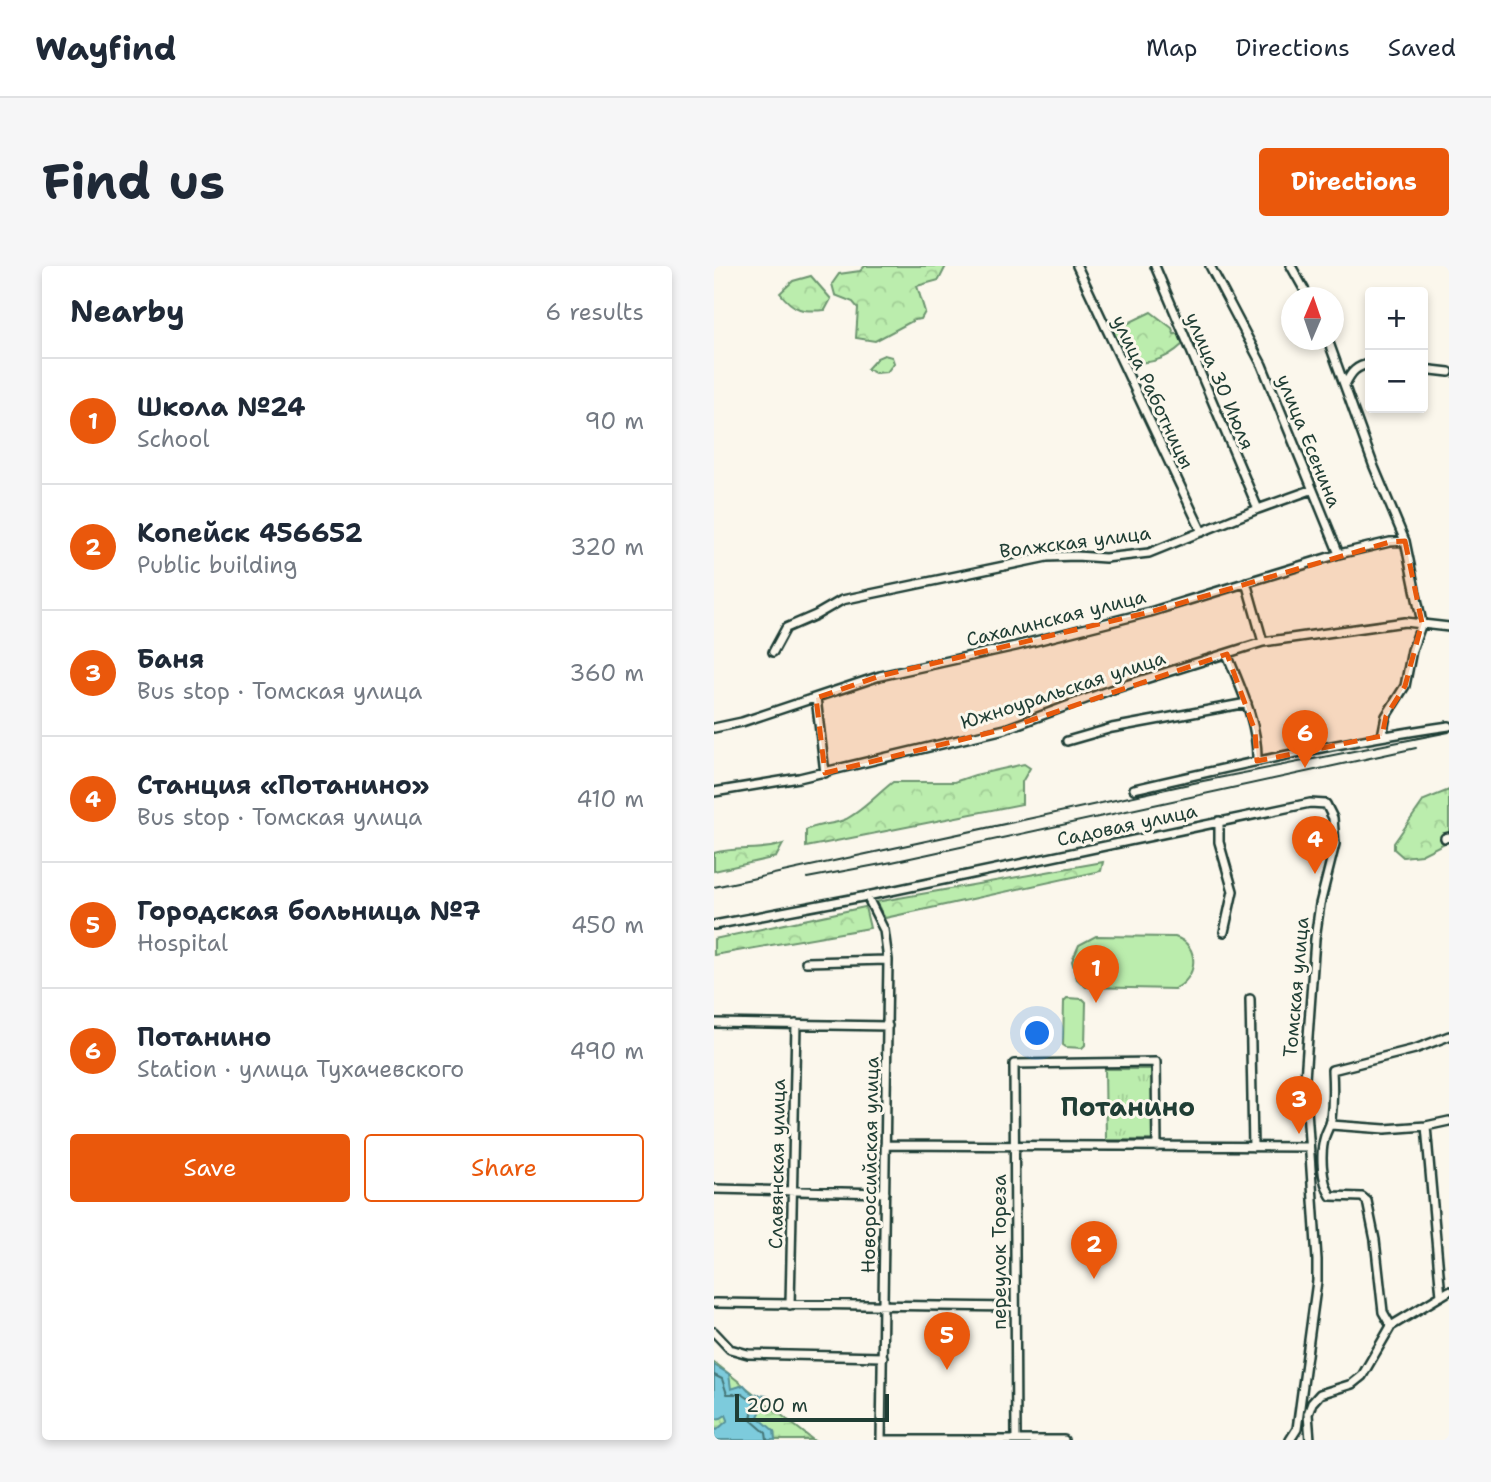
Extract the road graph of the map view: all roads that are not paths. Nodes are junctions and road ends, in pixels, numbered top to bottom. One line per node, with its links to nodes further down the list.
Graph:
1 (1077, 266): 13 (street, улица Работницы)
2 (1210, 266): 11 (street, улица Есенина)
3 (1291, 266): 5 (street)
4 (1154, 267): 12 (street, улица 30 Июля)
5 (1302, 287)
6 (1332, 350): 10 (street)
7 (1365, 365): 10 (street)
8 (1428, 370): 9 (street)
9 (1449, 372)
10 (1345, 385): 14 (street)
11 (1311, 490): 12 (street, Волжская улица); 15 (street, улица Есенина)
12 (1258, 509): 13 (street, Волжская улица)
13 (1202, 532): 20 (street, Волжская улица)
14 (1405, 541): 15 (street, Сахалинская улица); 17 (street)
15 (1339, 554): 16 (street, Сахалинская улица)
16 (1246, 582): 19 (street); 22 (street, Сахалинская улица)
17 (1422, 623): 18 (street, Южноуральская улица); 19 (street, Южноуральская улица); 26 (street)
18 (1449, 628)
19 (1264, 642): 21 (street, Южноуральская улица)
20 (773, 652)
21 (1227, 654): 23 (street); 29 (street, Южноуральская улица)
22 (816, 698): 25 (street, Сахалинская улица); 29 (street)
23 (1247, 703): 27 (street); 28 (street)
24 (1449, 726): 26 (street)
25 (714, 728)
26 (1382, 736): 28 (street)
27 (1067, 741)
28 (1256, 761): 30 (street)
29 (825, 773): 31 (street, Южноуральская улица)
30 (1134, 789)
31 (714, 792)
32 (1219, 821): 33 (street, Садовая улица); 34 (street, Садовая улица); 36 (street)
33 (1328, 870): 51 (street, Томская улица)
34 (867, 896): 35 (street, Садовая улица); 37 (street, Новороссийская улица)
35 (714, 925)
36 (1224, 933)
37 (888, 960): 38 (street); 42 (street, Новороссийская улица)
38 (806, 962)
39 (1250, 999): 50 (street, Томская улица)
40 (714, 1023): 41 (street)
41 (796, 1024): 42 (street); 53 (street, Славянская улица)
42 (888, 1026): 47 (street, Новороссийская улица)
43 (1449, 1036): 45 (street)
44 (1449, 1121): 46 (street)
45 (1331, 1125): 46 (street); 61 (street)
46 (1426, 1126): 56 (street)
47 (885, 1145): 48 (street); 54 (street, Новороссийская улица)
48 (1014, 1146): 49 (street); 49 (street, переулок Тореза); 60 (street, переулок Тореза)
49 (1157, 1147): 50 (street)
50 (1253, 1147): 51 (street)
51 (1309, 1147): 67 (street, Томская улица)
52 (714, 1189): 53 (street)
53 (792, 1191): 54 (street); 58 (street, Славянская улица)
54 (885, 1193): 59 (street, Новороссийская улица)
55 (1449, 1291): 56 (street)
56 (1441, 1296): 61 (street)
57 (714, 1303): 58 (street)
58 (790, 1305): 59 (street)
59 (884, 1305): 60 (street); 63 (street, Новороссийская улица)
60 (1014, 1307): 65 (street, переулок Тореза)
61 (1391, 1326): 68 (street)
62 (714, 1332): 63 (street)
63 (883, 1357): 64 (street, Новороссийская улица)
64 (881, 1440): 65 (street)
65 (1016, 1440): 66 (street)
66 (1064, 1440)
67 (1290, 1440)
68 (1310, 1440)

